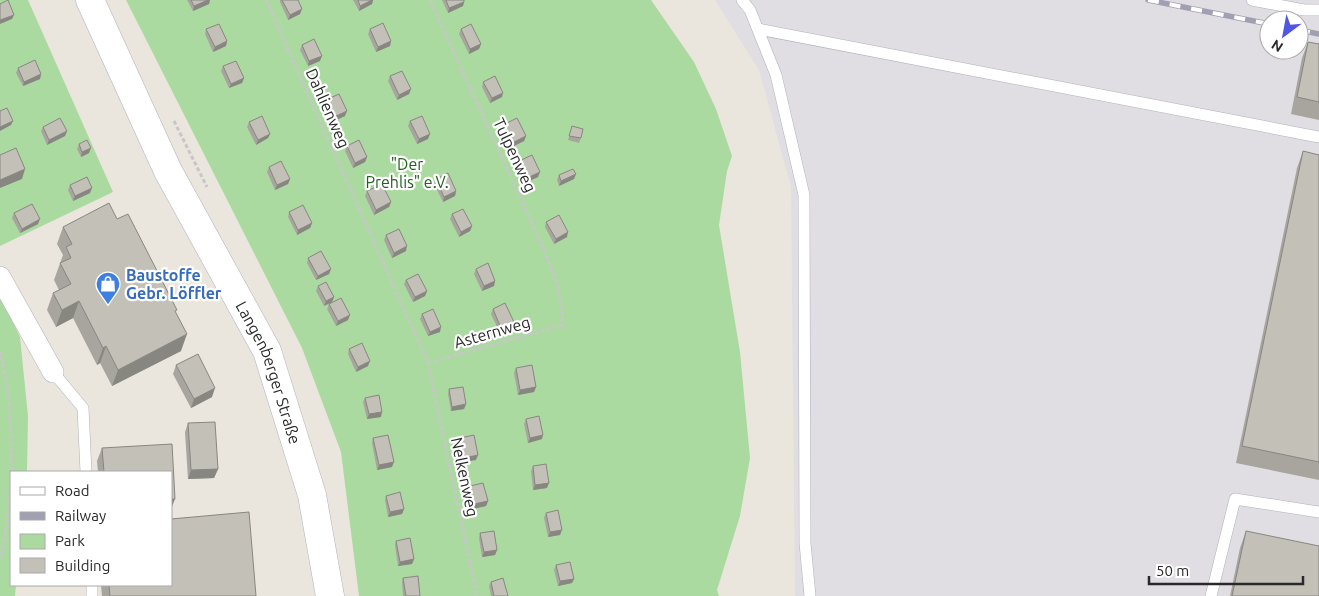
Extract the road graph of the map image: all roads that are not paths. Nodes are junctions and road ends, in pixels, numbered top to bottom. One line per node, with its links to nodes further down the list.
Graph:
1 (90, 0): 11 (main road, Langenberger Straße)
2 (742, 0): 5 (lane)
3 (1252, 0): 4 (lane)
4 (1319, 10)
5 (758, 29): 6 (lane); 12 (lane)
6 (1319, 137)
7 (0, 277): 8 (street)
8 (54, 372): 9 (lane)
9 (86, 471)
10 (1319, 512): 13 (lane)
11 (330, 596)
12 (810, 596)
13 (1211, 596)

